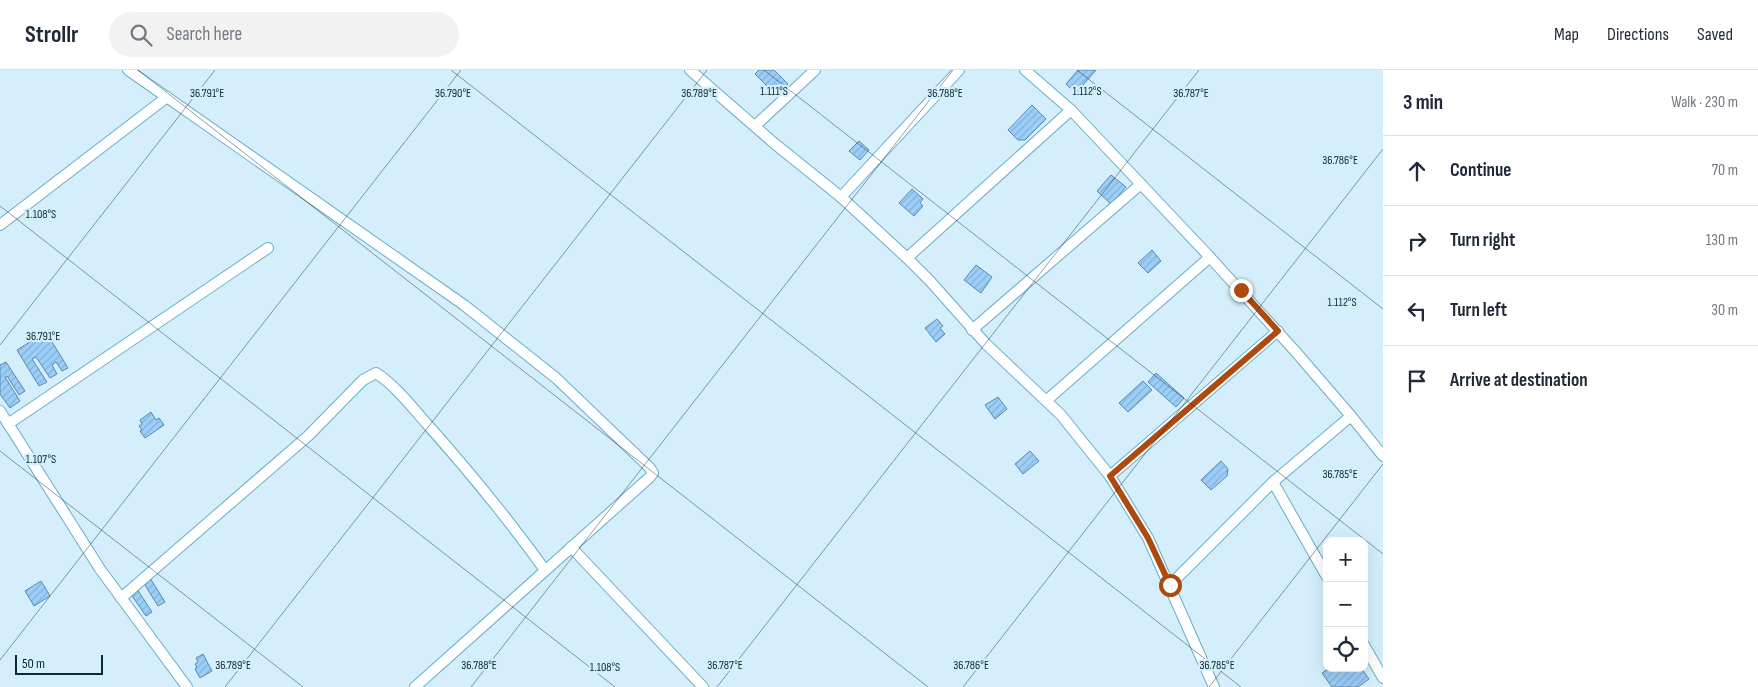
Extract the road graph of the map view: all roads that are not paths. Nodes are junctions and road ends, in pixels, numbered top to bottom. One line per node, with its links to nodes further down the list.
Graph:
1 (128, 70): 6 (street)
2 (690, 70): 8 (street)
3 (815, 70): 8 (street)
4 (959, 70): 10 (street)
5 (1025, 70): 7 (street)
6 (167, 97): 11 (street); 24 (street)
7 (1071, 110): 9 (street); 14 (street)
8 (755, 126): 10 (street)
9 (1141, 184): 13 (street); 15 (street)
10 (841, 197): 14 (street)
11 (0, 225)
12 (268, 248): 20 (street)
13 (1210, 256): 16 (street); 17 (street)
14 (907, 258): 15 (street)
15 (972, 330): 17 (street)
16 (1278, 331): 19 (street); 22 (street)
17 (1047, 400): 22 (street)
18 (0, 412): 20 (street)
19 (1351, 416): 21 (street); 23 (street)
20 (8, 424): 28 (street)
21 (1383, 456)
22 (1110, 476): 27 (street)
23 (1273, 482): 26 (street); 27 (street)
24 (571, 547): 25 (street); 33 (street)
25 (545, 570): 28 (street); 32 (street)
26 (1323, 570)
27 (1170, 585): 34 (street)
28 (121, 598): 31 (street)
29 (1368, 651): 30 (street)
30 (1383, 678)
31 (187, 687)
32 (415, 687)
33 (704, 687)
34 (1214, 687)

